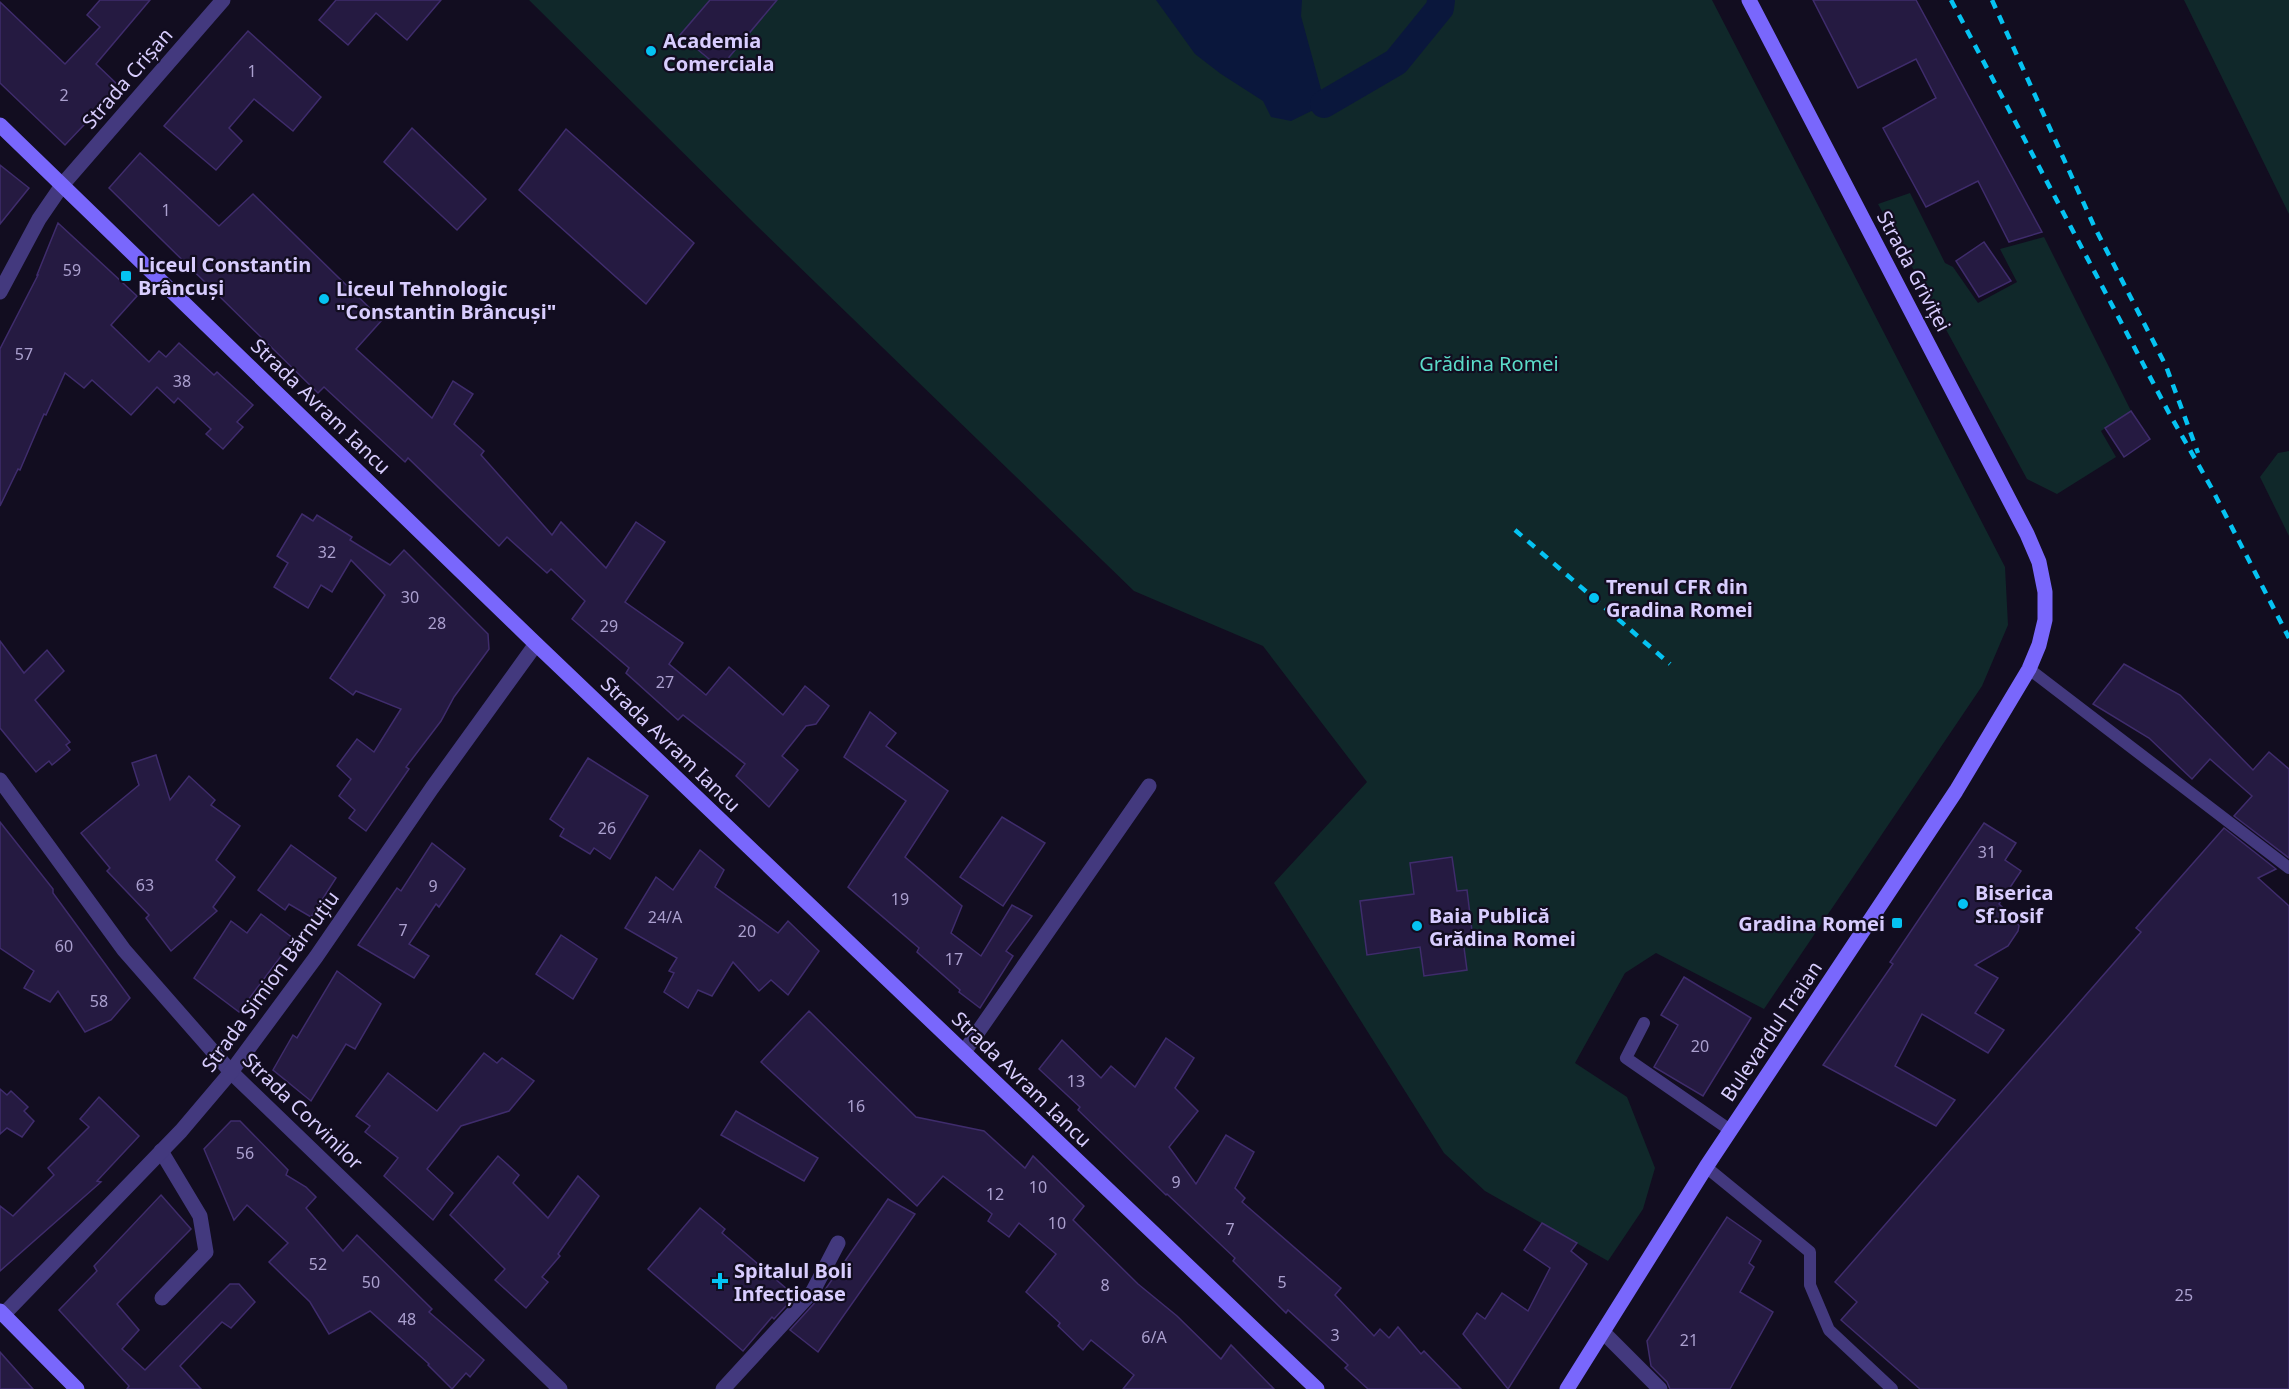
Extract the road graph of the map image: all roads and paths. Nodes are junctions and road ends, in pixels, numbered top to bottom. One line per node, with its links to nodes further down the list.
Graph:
1 (223, 0): 4 (street, Strada Crișan)
2 (1749, 0): 6 (street, Strada Griviței)
3 (0, 124): 4 (street, Strada Avram Iancu)
4 (63, 184): 5 (street, Strada Crișan); 7 (street, Strada Avram Iancu)
5 (0, 292)
6 (2039, 562): 8 (street, Bulevardul Traian)
7 (536, 644): 13 (street, Strada Avram Iancu); 14 (street, Strada Simion Bărnuțiu)
8 (2029, 669): 11 (lane); 15 (street, Bulevardul Traian)
9 (0, 780): 14 (street, Strada Corvinilor)
10 (1149, 786): 13 (street)
11 (2289, 868)
12 (1644, 1023): 15 (lane)
13 (964, 1053): 25 (street, Strada Avram Iancu)
14 (231, 1072): 16 (street, Strada Simion Bărnuțiu); 23 (street, Strada Corvinilor)
15 (1730, 1131): 17 (street, Bulevardul Traian)
16 (161, 1151): 19 (street); 20 (street, Strada Simion Bărnuțiu)
17 (1707, 1167): 21 (street, Bulevardul Traian); 28 (lane)
18 (838, 1243): 24 (street)
19 (162, 1298)
20 (2, 1313): 22 (street)
21 (1603, 1332): 26 (street, Bulevardul Traian); 27 (street)
22 (77, 1389)
23 (560, 1389)
24 (723, 1389)
25 (1317, 1389)
26 (1567, 1389)
27 (1660, 1389)
28 (1892, 1389)

